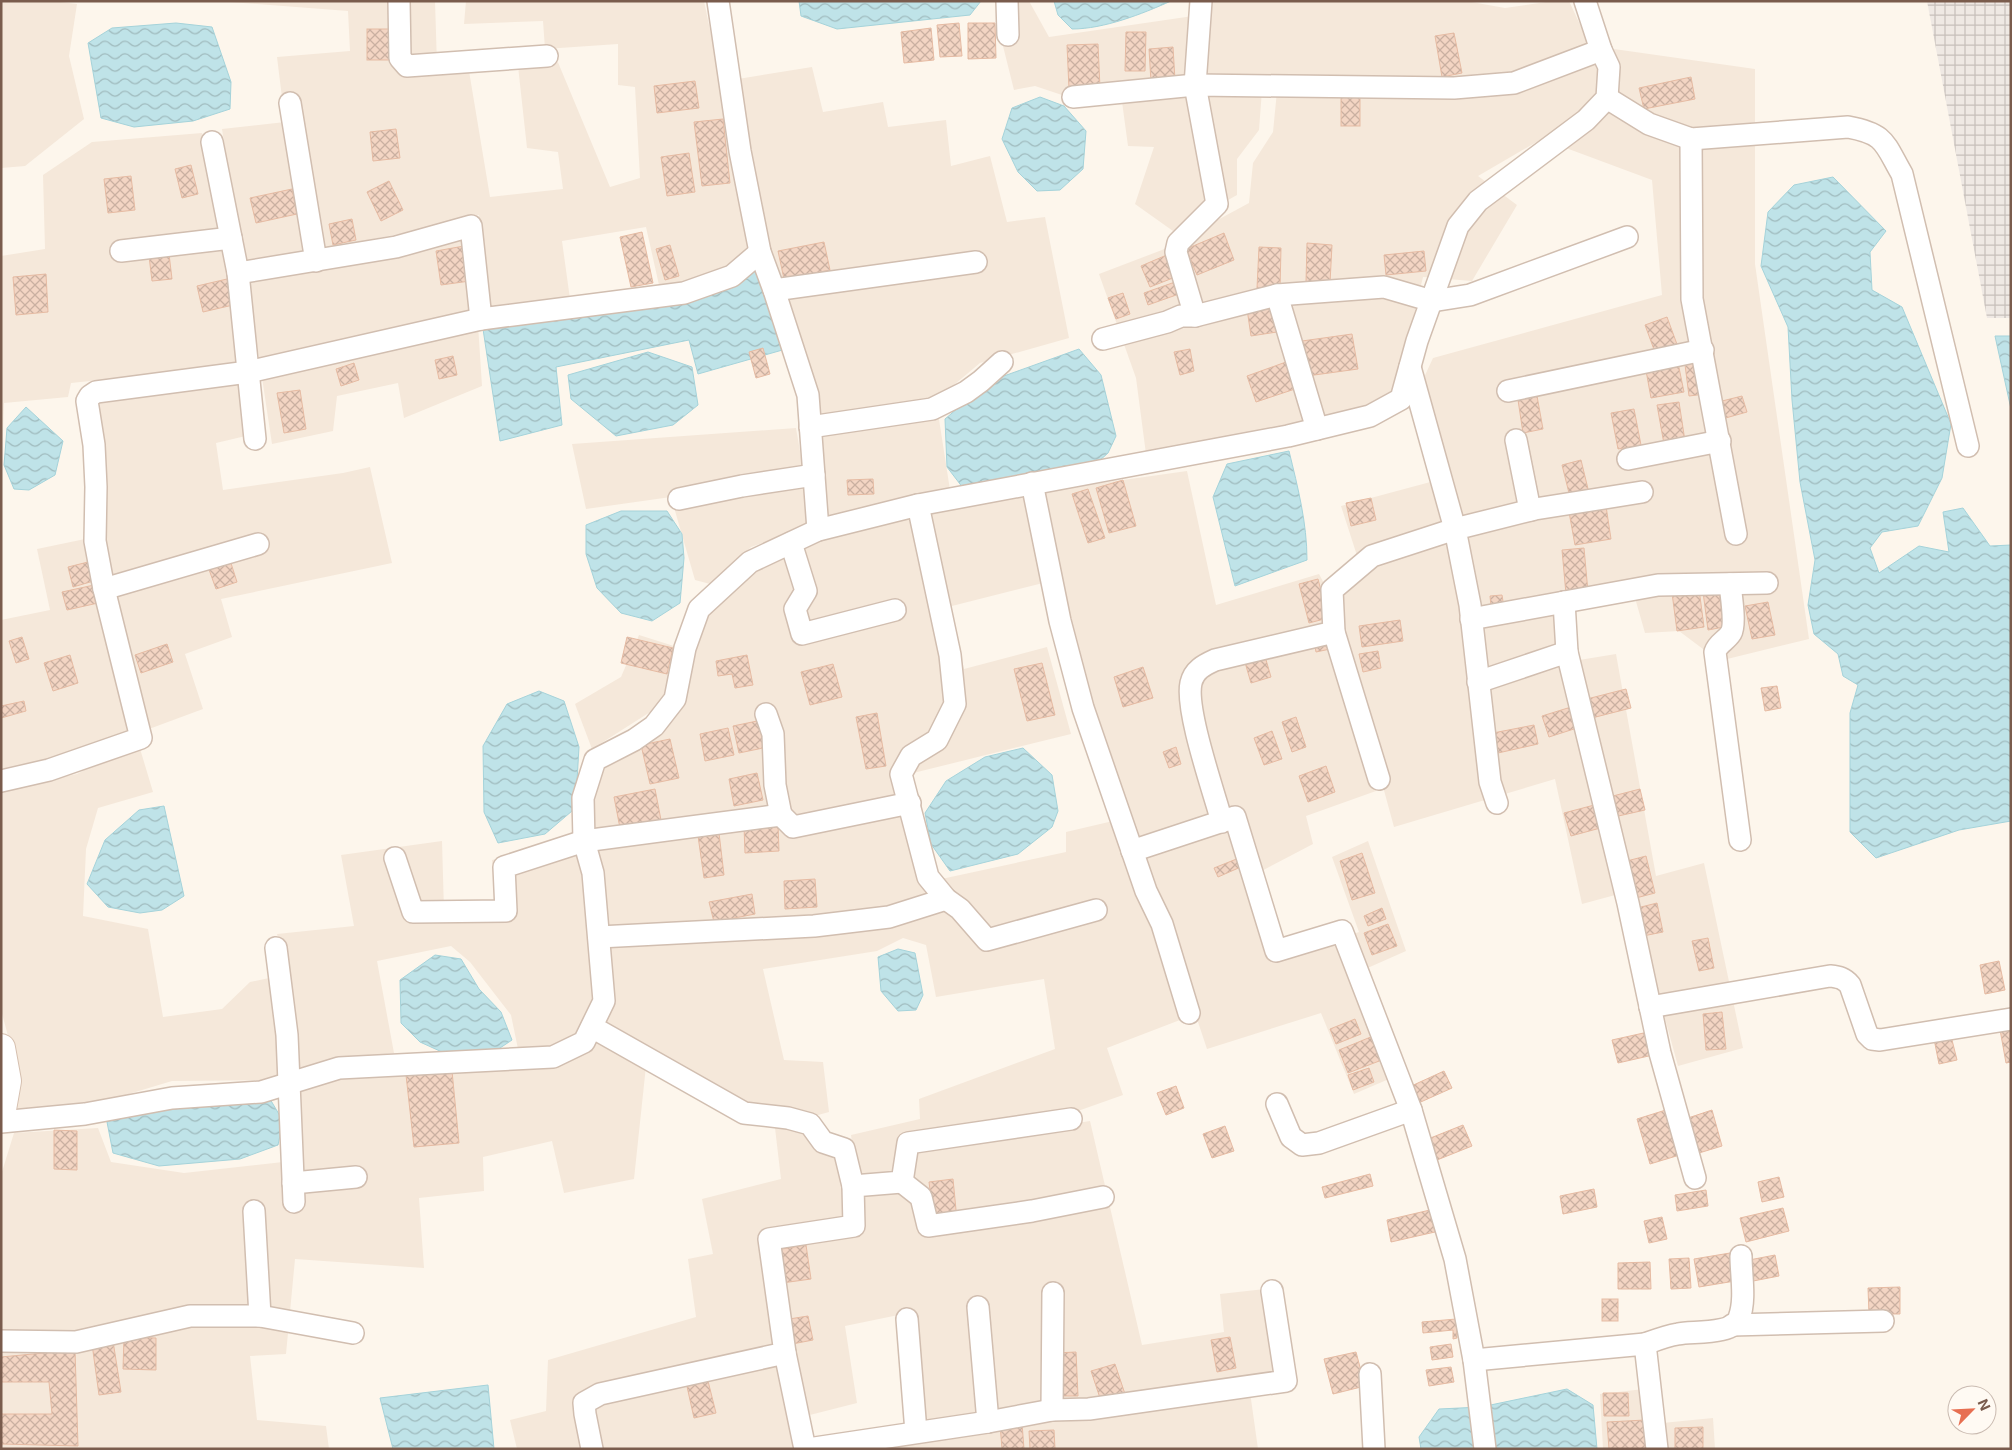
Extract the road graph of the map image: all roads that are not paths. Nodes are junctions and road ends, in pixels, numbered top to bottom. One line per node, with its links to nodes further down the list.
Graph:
1 (399, 1): 8 (street)
2 (718, 1): 18 (street)
3 (1007, 1): 6 (street)
4 (1201, 1): 9 (street)
5 (1584, 1): 7 (street)
6 (1008, 35)
7 (1601, 50): 9 (street); 11 (street)
8 (547, 56)
9 (1195, 85): 10 (street); 25 (street)
10 (1073, 97)
11 (1607, 98): 13 (street); 24 (street)
12 (290, 103): 19 (street)
13 (1692, 139): 28 (street); 38 (street)
14 (212, 142): 16 (street)
15 (1627, 237): 24 (street)
16 (231, 238): 17 (street); 21 (street)
17 (122, 251)
18 (760, 252): 22 (street); 26 (street)
19 (316, 261): 21 (street); 26 (street)
20 (976, 262): 22 (street)
21 (238, 273): 31 (street)
22 (774, 290): 33 (street)
23 (1277, 296): 24 (street); 25 (street); 34 (street)
24 (1432, 301): 30 (street)
25 (1195, 316): 27 (street)
26 (482, 318): 31 (street)
27 (1103, 338)
28 (1703, 350): 32 (street); 37 (street)
29 (1002, 362): 33 (street)
30 (1410, 366): 34 (street); 46 (street)
31 (248, 372): 35 (street); 53 (street)
32 (1508, 391)
33 (810, 427): 40 (street)
34 (1317, 429): 41 (street)
35 (255, 439)
36 (1516, 440): 45 (street)
37 (1720, 441): 39 (street); 48 (street)
38 (1968, 446)
39 (1628, 459)
40 (814, 475): 43 (street); 47 (street)
41 (1032, 483): 44 (street); 69 (street)
42 (1642, 492): 45 (street)
43 (679, 499)
44 (918, 505): 47 (street); 63 (street)
45 (1530, 510): 46 (street)
46 (1455, 529): 56 (street); 57 (street)
47 (818, 530): 49 (street)
48 (1736, 534)
49 (791, 543): 55 (street); 68 (street)
50 (258, 544): 53 (street)
51 (1767, 583): 52 (street)
52 (1730, 584): 54 (street); 67 (street)
53 (104, 589): 62 (street)
54 (1564, 602): 56 (street); 58 (street)
55 (895, 610)
56 (1471, 618): 59 (street)
57 (1334, 632): 61 (street); 66 (street)
58 (1567, 652): 59 (street); 75 (street)
59 (1478, 682): 64 (street)
60 (766, 714): 65 (street)
61 (1378, 779)
62 (1, 781)
63 (910, 803): 65 (street); 71 (street)
64 (1497, 803)
65 (781, 815): 68 (street)
66 (1222, 822): 69 (street); 82 (street)
67 (1740, 840)
68 (584, 841): 70 (street); 73 (street)
69 (1132, 850): 76 (street)
70 (396, 858)
71 (946, 899): 72 (street); 73 (street)
72 (1096, 910)
73 (599, 938): 78 (street)
74 (276, 948): 80 (street)
75 (1650, 1007): 77 (street); 87 (street)
76 (1188, 1013)
77 (2011, 1019)
78 (592, 1026): 80 (street); 89 (street)
79 (1, 1048): 83 (street)
80 (288, 1084): 85 (street); 86 (street)
81 (1277, 1104): 82 (street)
82 (1411, 1110): 104 (street)
83 (1, 1115)
84 (1070, 1119): 88 (street)
85 (1, 1122)
86 (356, 1177)
87 (1695, 1178)
88 (902, 1182): 89 (street); 90 (street)
89 (853, 1186): 103 (street)
90 (1103, 1197)
91 (254, 1210): 96 (street)
92 (1740, 1256): 99 (street)
93 (1272, 1290): 106 (street)
94 (1053, 1293): 106 (street)
95 (978, 1307): 107 (street)
96 (260, 1316): 100 (street); 101 (street)
97 (907, 1319): 108 (street)
98 (1883, 1322): 99 (street)
99 (1732, 1326): 102 (street)
100 (353, 1333)
101 (1, 1341)
102 (1644, 1344): 104 (street); 114 (street)
103 (785, 1353): 110 (street); 111 (street)
104 (1474, 1360): 113 (street)
105 (1370, 1374): 112 (street)
106 (1052, 1410): 107 (street)
107 (988, 1422): 108 (street)
108 (916, 1432): 109 (street)
109 (893, 1442): 111 (street)
110 (592, 1449)
111 (807, 1449)
112 (1374, 1449)
113 (1485, 1449)
114 (1657, 1449)

